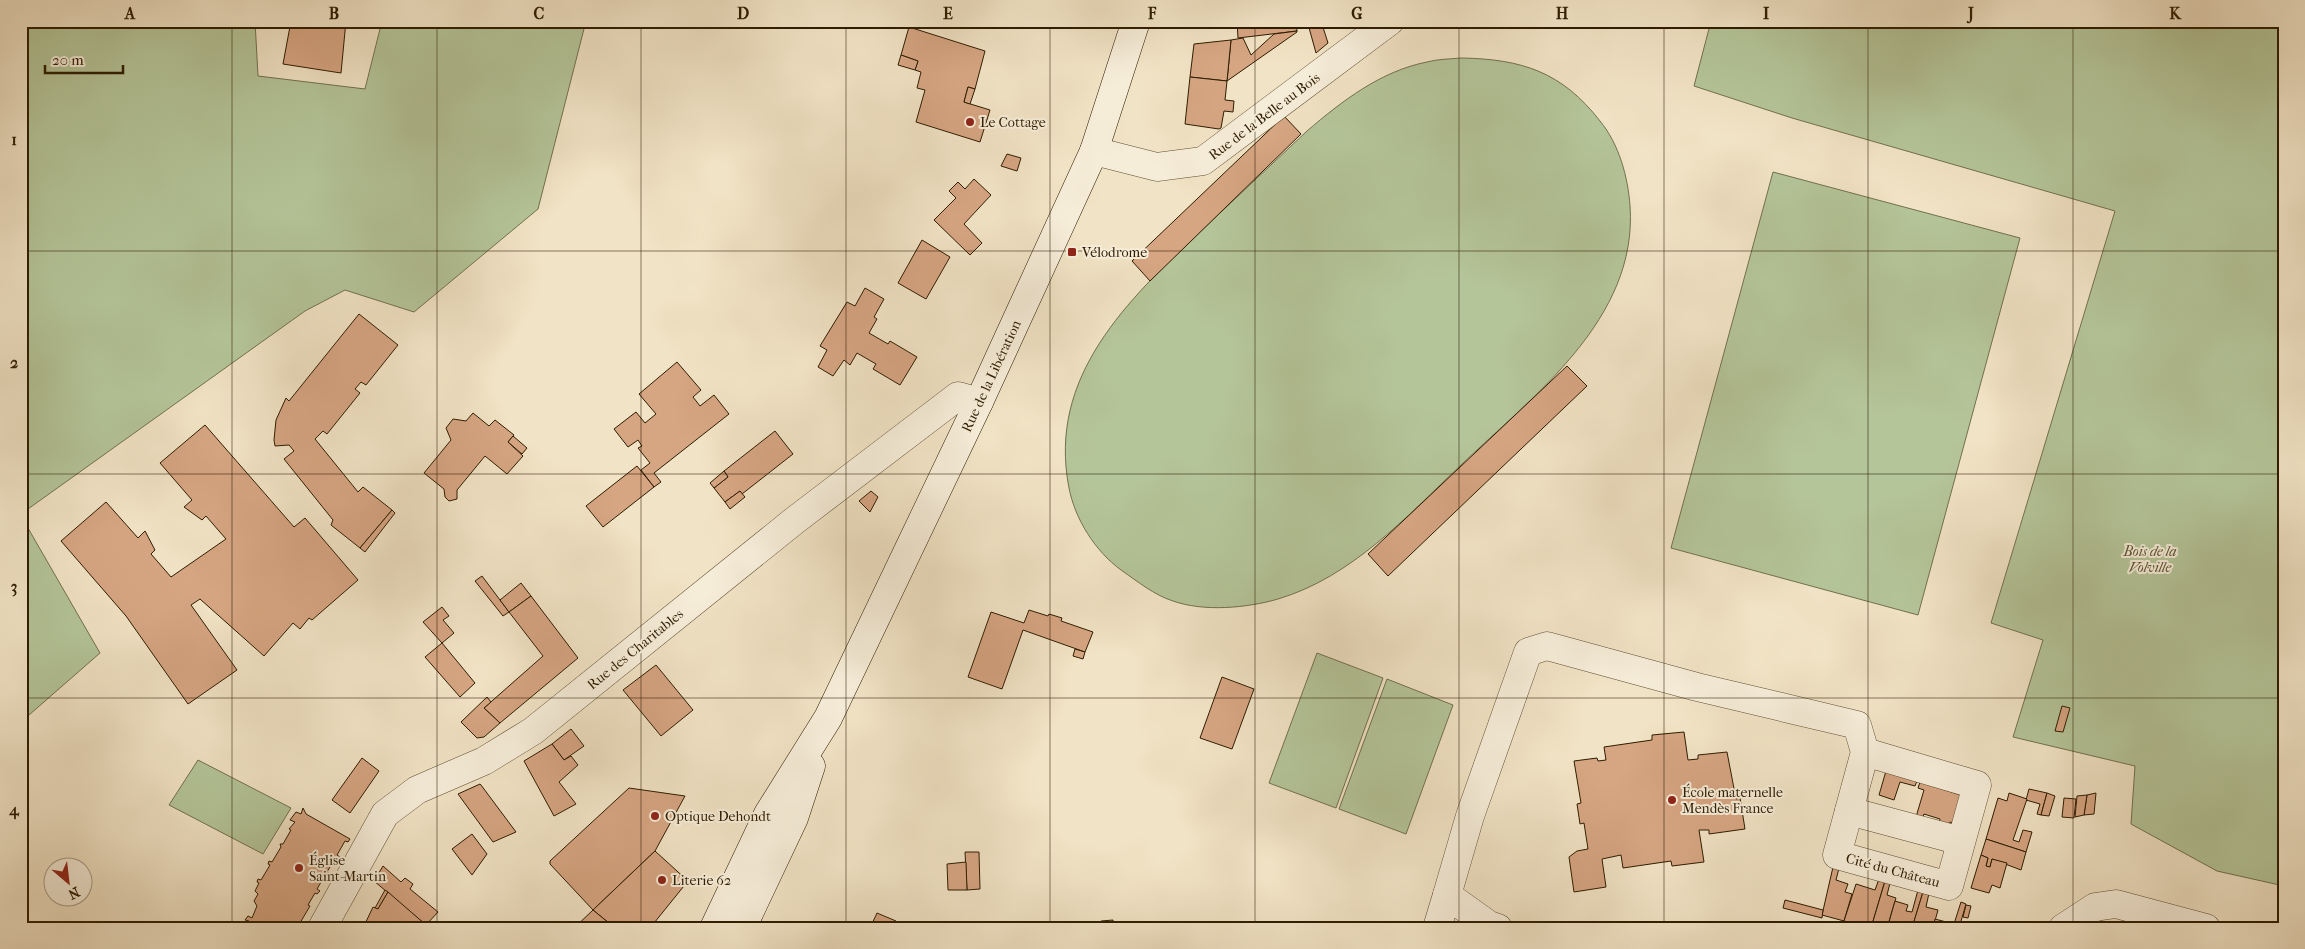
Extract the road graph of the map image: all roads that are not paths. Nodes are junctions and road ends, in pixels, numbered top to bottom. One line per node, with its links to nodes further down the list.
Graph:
1 (1136, 21): 3 (street, Rue de la Libération)
2 (1390, 21): 3 (street, Rue de la Belle au Bois)
3 (1094, 151): 4 (street, Rue de la Libération)
4 (979, 402): 5 (street, Rue de la Libération); 11 (street, Rue des Charitables)
5 (826, 723): 12 (street, Rue de la Libération); 13 (street, Rue de la Libération)
6 (1865, 752): 7 (street, Cité du Château); 8 (street, Cité du Château); 9 (street, Cité du Château)
7 (1849, 811): 8 (street); 8 (street, Cité du Château)
8 (1961, 841)
9 (1447, 895): 10 (street); 14 (street)
10 (1492, 927)
11 (322, 928)
12 (714, 928)
13 (742, 928)
14 (1437, 928)
15 (2063, 928): 16 (street)
16 (2206, 928)

